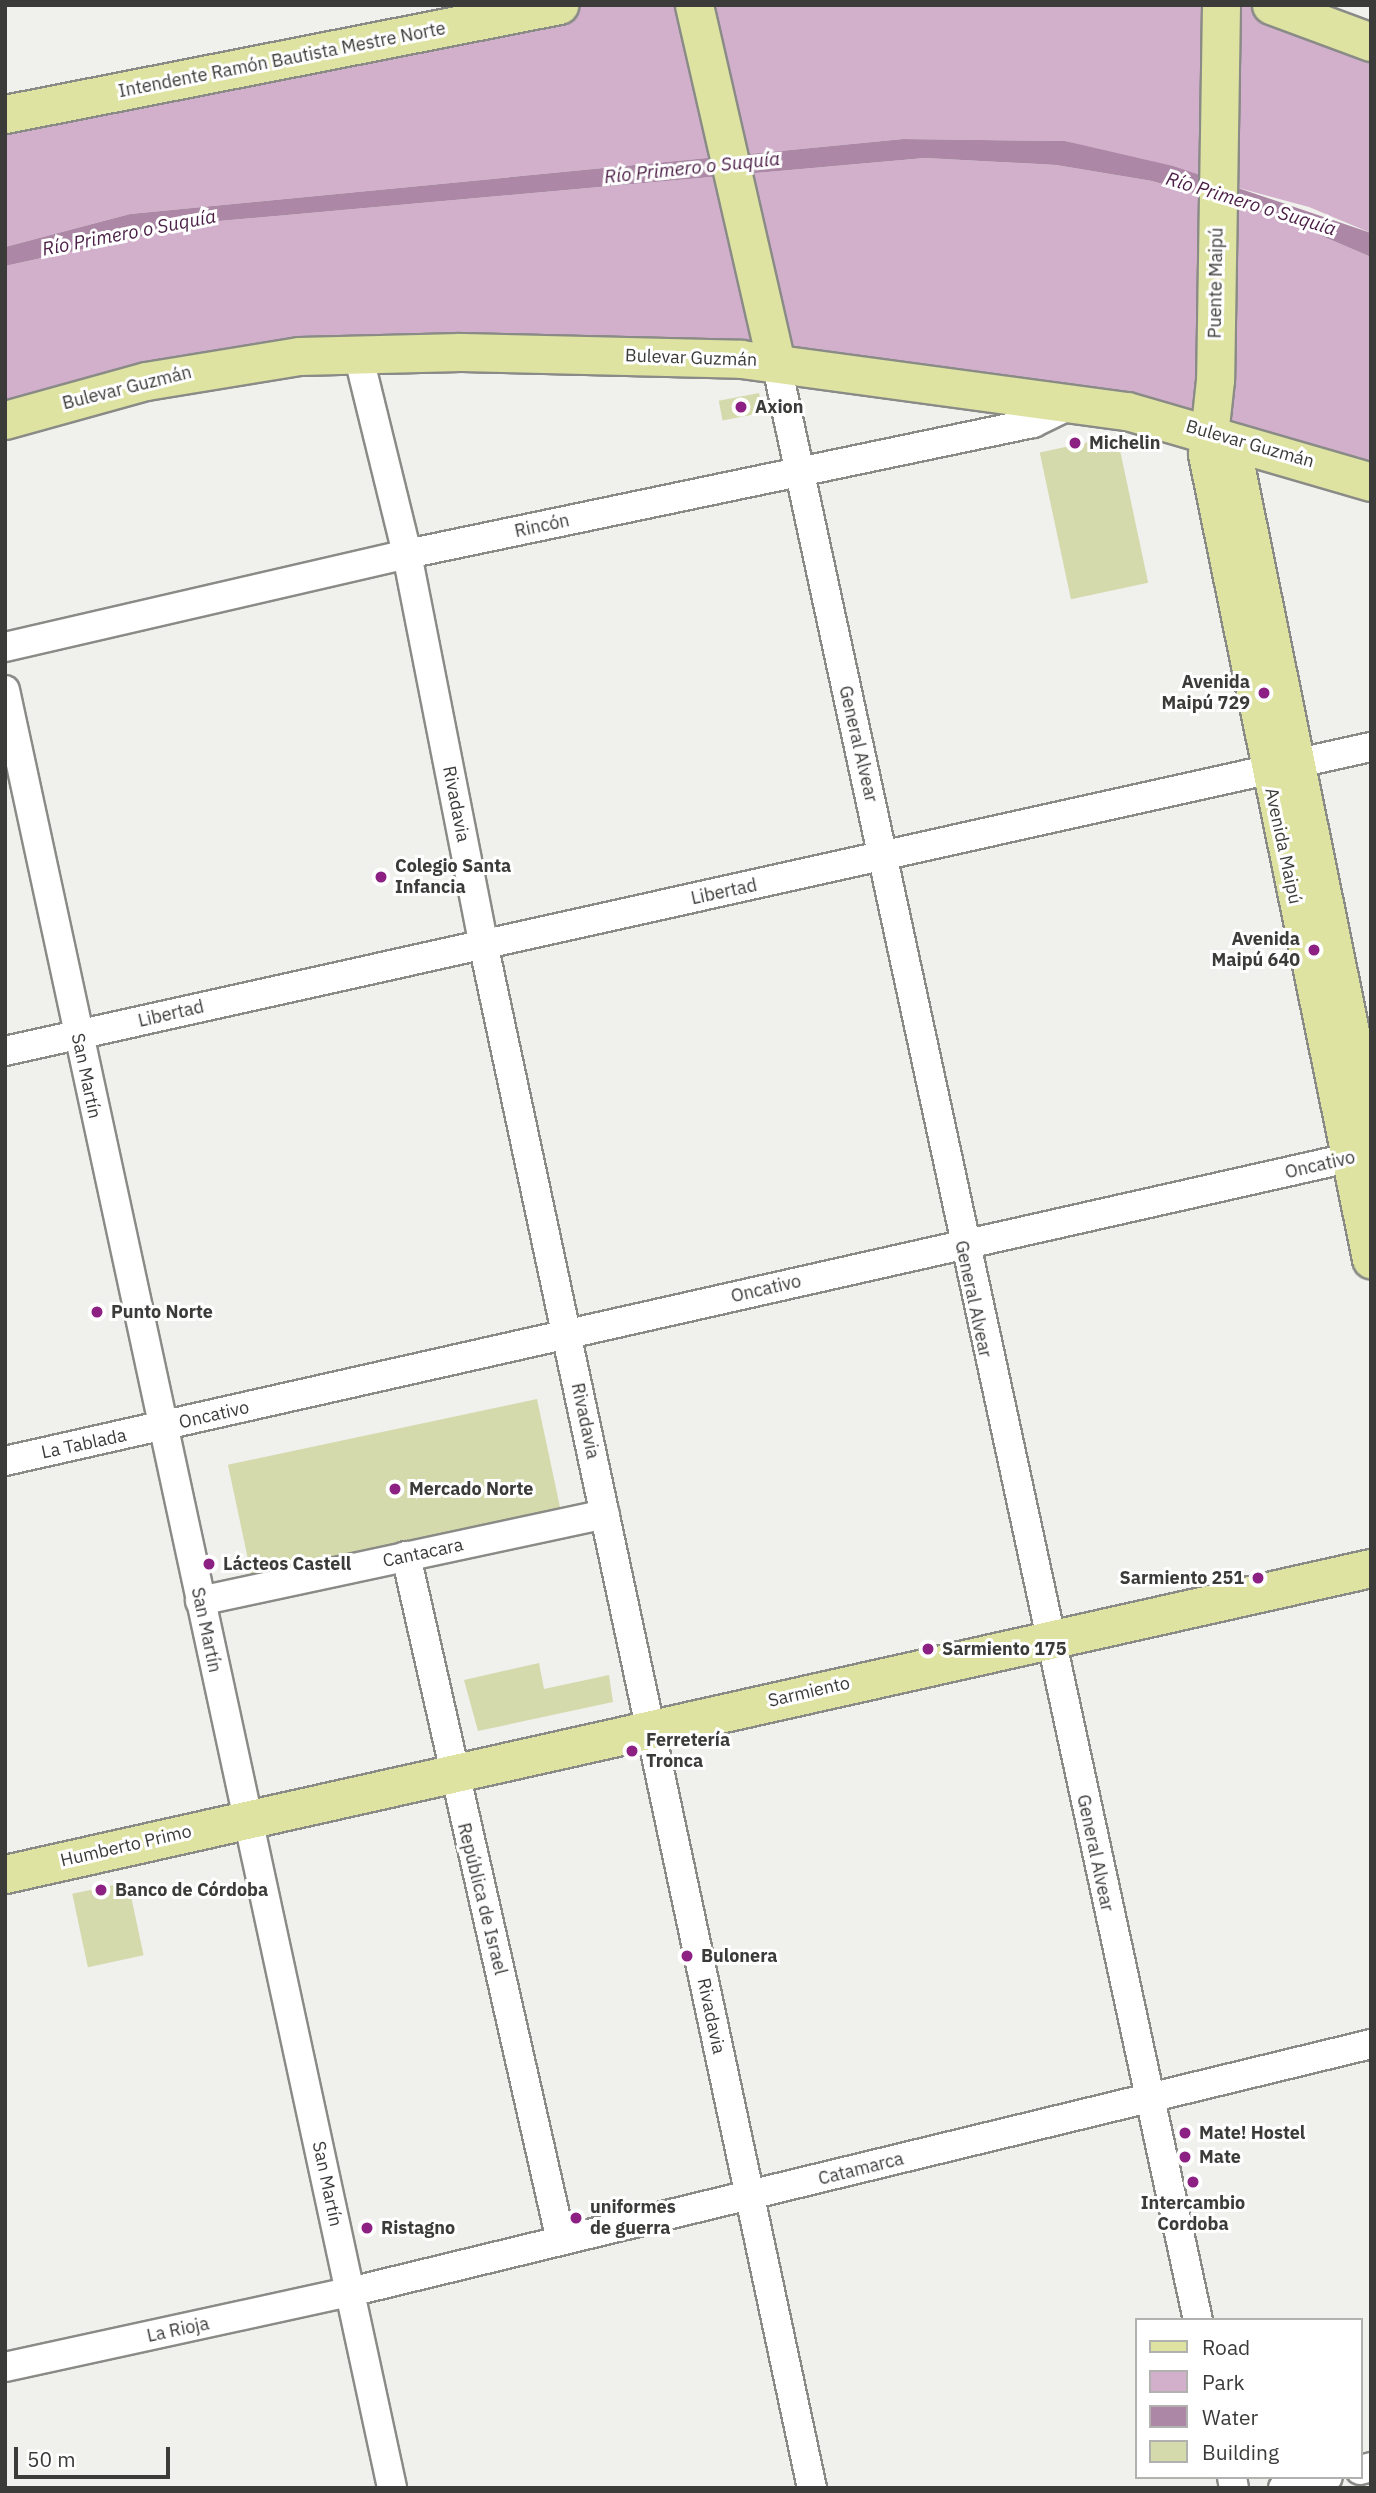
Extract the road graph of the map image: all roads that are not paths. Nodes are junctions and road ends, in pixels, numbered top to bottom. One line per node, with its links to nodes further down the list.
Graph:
1 (559, 5): 6 (main road, Intendente Ramón Bautista Mestre Norte)
2 (1271, 5): 5 (main road)
3 (698, 18): 8 (main road, General Alvear)
4 (1221, 19): 11 (main road, Puente Maipú)
5 (1371, 42)
6 (5, 114)
7 (358, 354): 8 (main road, Bulevar Guzmán); 10 (main road, Bulevar Guzmán); 14 (street, Rivadavia)
8 (776, 362): 9 (main road, Bulevar Guzmán); 12 (street, General Alvear)
9 (1076, 402): 11 (main road, Bulevar Guzmán); 12 (street, Rincón)
10 (5, 420)
11 (1212, 432): 13 (main road, Bulevar Guzmán); 18 (main road, Avenida Maipú)
12 (798, 473): 14 (street, Rincón); 19 (street, General Alvear)
13 (1371, 482)
14 (407, 554): 15 (street, Rincón); 20 (street, Rivadavia)
15 (5, 647)
16 (5, 690): 21 (street, San Martín)
17 (1371, 747): 18 (street, Libertad)
18 (1282, 768): 19 (street, Libertad); 23 (main road, Avenida Maipú)
19 (884, 859): 20 (street, Libertad); 24 (street, General Alvear)
20 (483, 943): 21 (street, Libertad); 26 (street, Rivadavia)
21 (77, 1035): 22 (street, Libertad); 27 (street, San Martín)
22 (5, 1051)
23 (1363, 1149): 24 (street, Oncativo); 25 (main road, Avenida Maipú)
24 (961, 1244): 26 (street, Oncativo); 33 (street, General Alvear)
25 (1371, 1259)
26 (566, 1335): 27 (street, Oncativo); 29 (street, Rivadavia)
27 (162, 1427): 28 (street, La Tablada); 32 (street, San Martín)
28 (5, 1461)
29 (604, 1514): 30 (street, Cantacara); 34 (street, Rivadavia)
30 (405, 1556): 32 (street, Cantacara); 35 (street, República de Israel)
31 (1371, 1567): 33 (main road, Sarmiento)
32 (200, 1601): 36 (street, San Martín)
33 (1048, 1638): 34 (main road, Sarmiento); 39 (street, General Alvear)
34 (650, 1727): 35 (main road, Sarmiento); 40 (street, Rivadavia)
35 (451, 1772): 36 (main road, Sarmiento); 41 (street, República de Israel)
36 (247, 1818): 37 (main road, Humberto Primo); 42 (street, San Martín)
37 (5, 1874)
38 (1371, 2044): 39 (street, Catamarca)
39 (1149, 2099): 40 (street, Catamarca); 43 (street, General Alvear)
40 (750, 2196): 41 (street, Catamarca); 47 (street, Rivadavia)
41 (561, 2241): 42 (street, Catamarca)
42 (350, 2292): 44 (street, La Rioja); 46 (street, San Martín)
43 (1198, 2318)
44 (5, 2367)
45 (1320, 2479): 48 (street)
46 (392, 2488)
47 (812, 2488)
48 (1283, 2488)

